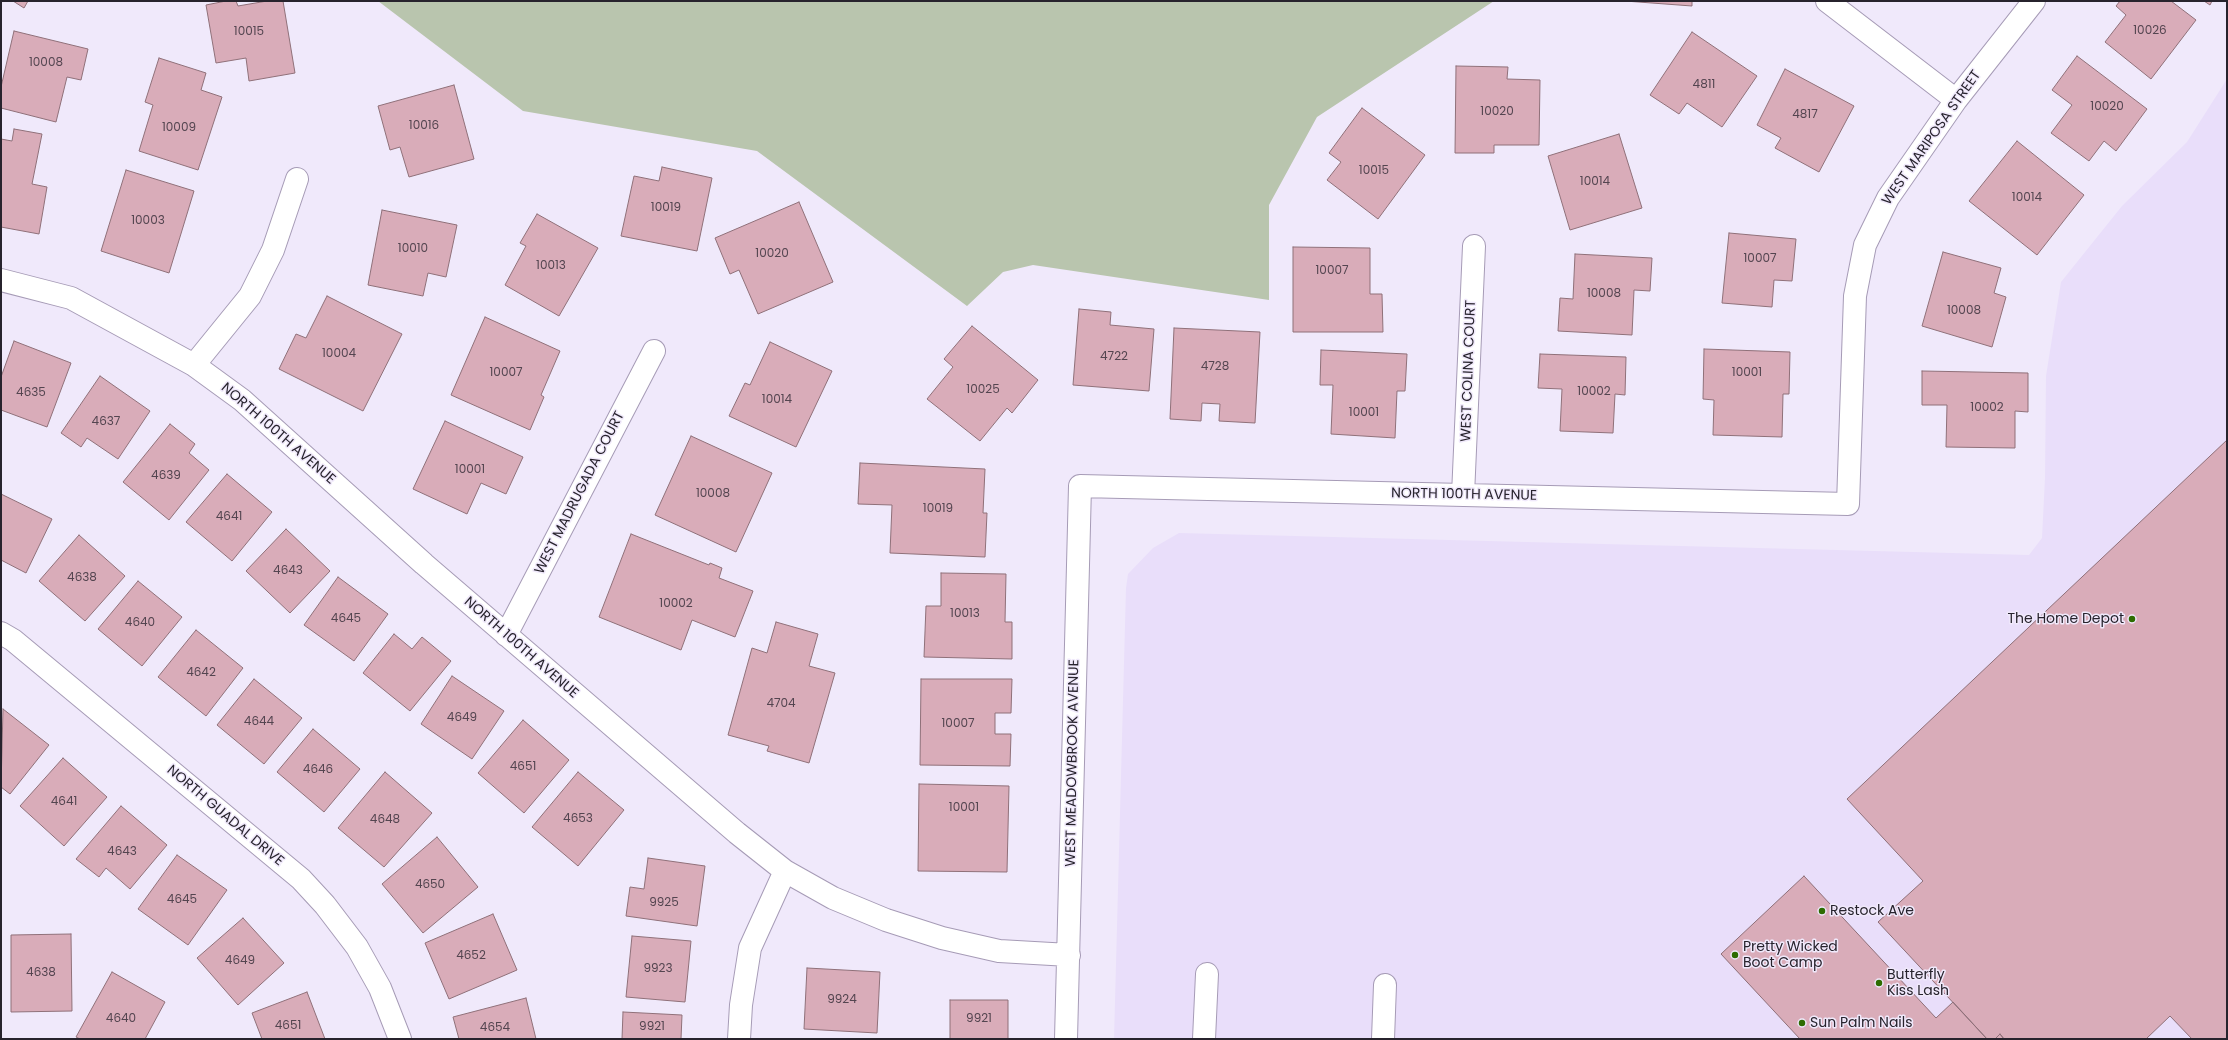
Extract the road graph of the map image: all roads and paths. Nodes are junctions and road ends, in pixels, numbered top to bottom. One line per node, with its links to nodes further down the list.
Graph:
1 (1827, 1): 3 (street)
2 (2034, 1): 3 (street, WEST MARIPOSA STREET)
3 (1956, 100): 11 (street, WEST MARIPOSA STREET)
4 (297, 179): 8 (street)
5 (1474, 246): 10 (street, WEST COLINA COURT)
6 (1, 280): 8 (street, NORTH 100TH AVENUE)
7 (654, 351): 13 (street, WEST MADRUGADA COURT)
8 (194, 365): 13 (street, NORTH 100TH AVENUE)
9 (1080, 486): 10 (street, NORTH 100TH AVENUE); 15 (street, WEST MEADOWBROOK AVENUE)
10 (1464, 495): 11 (street, NORTH 100TH AVENUE)
11 (1848, 504)
12 (1, 633): 18 (street, NORTH GUADAL DRIVE)
13 (506, 635): 14 (street, NORTH 100TH AVENUE)
14 (785, 871): 15 (street, NORTH 100TH AVENUE); 19 (street)
15 (1069, 955): 20 (street, WEST MEADOWBROOK AVENUE)
16 (1207, 974): 21 (street)
17 (1384, 985): 22 (street)
18 (400, 1039)
19 (739, 1039)
20 (1066, 1039)
21 (1204, 1039)
22 (1383, 1039)

